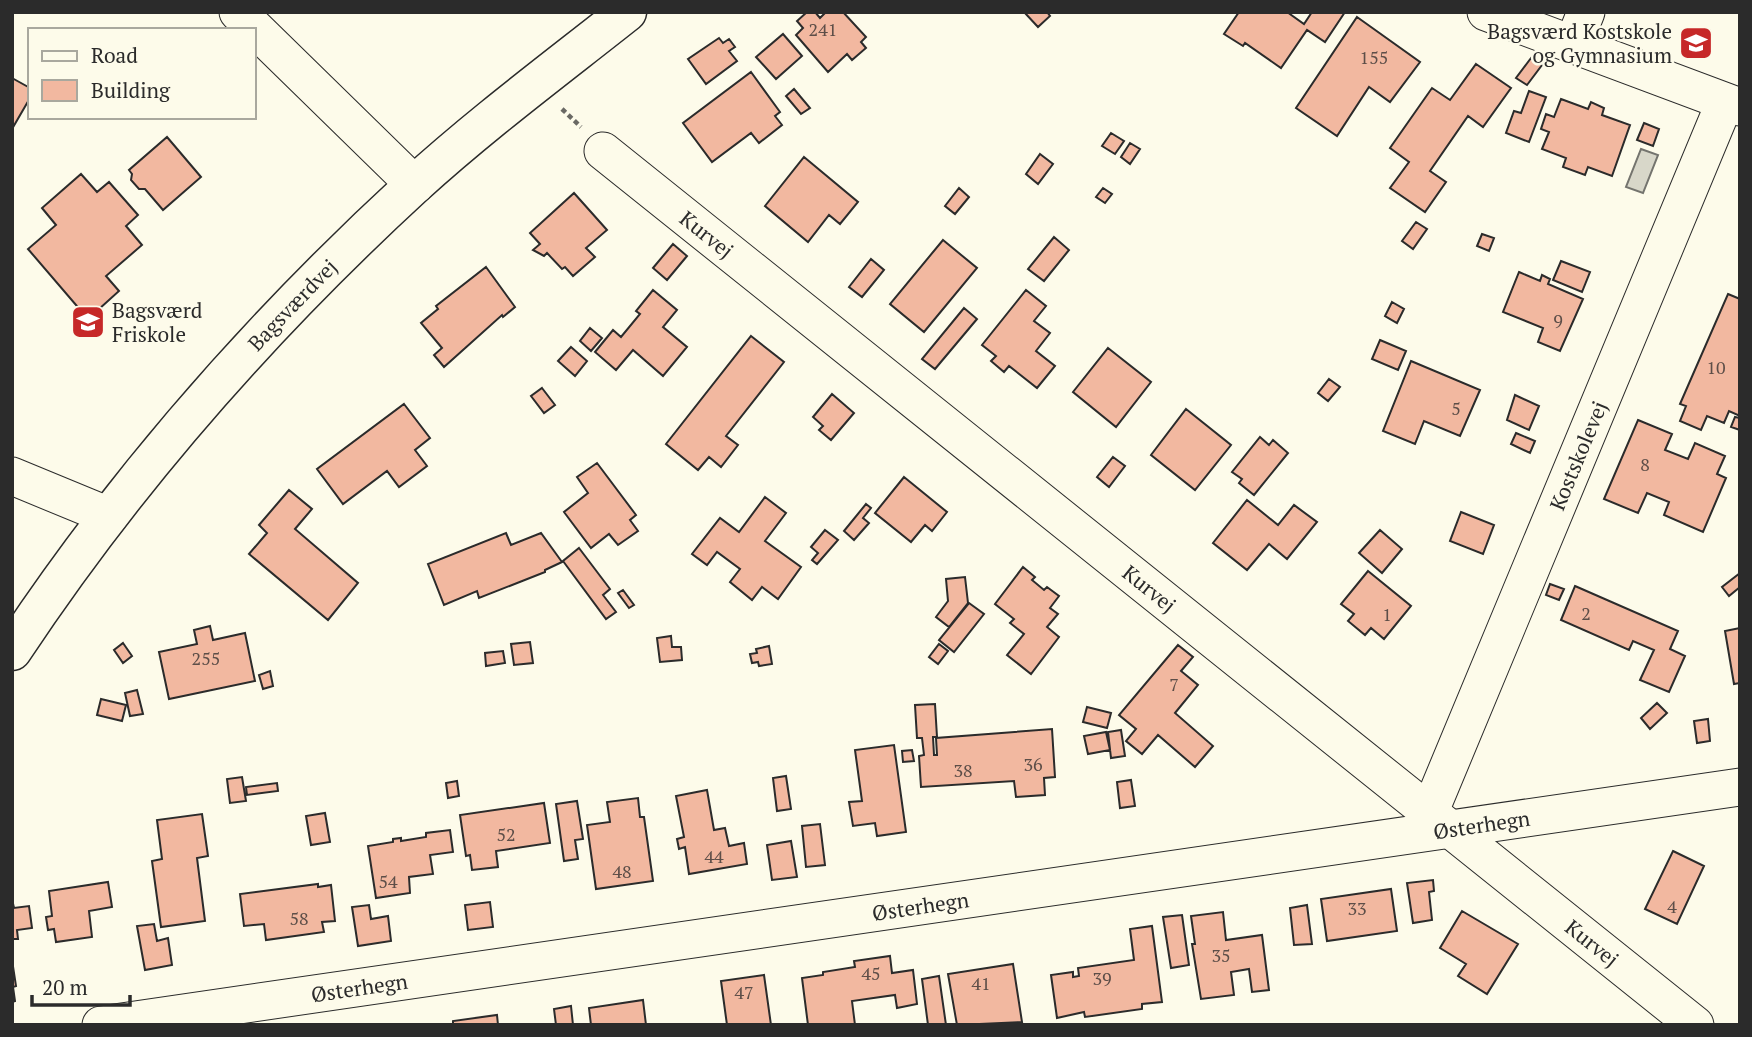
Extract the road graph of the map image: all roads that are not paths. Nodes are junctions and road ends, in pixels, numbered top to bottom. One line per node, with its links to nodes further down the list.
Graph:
1 (238, 12): 4 (street)
2 (627, 12): 9 (main road, Bagsværdvej)
3 (1486, 12): 5 (street)
4 (254, 28)
5 (1579, 29): 7 (street)
6 (256, 30): 9 (street)
7 (1732, 104): 14 (street, Kostskolevej)
8 (603, 150): 14 (street, Kurvej)
9 (415, 185): 11 (main road, Bagsværdvej)
10 (12, 476): 11 (street)
11 (109, 516): 12 (main road, Bagsværdvej)
12 (12, 651)
13 (1740, 787): 14 (street, Østerhegn)
14 (1441, 819): 15 (street, Østerhegn); 16 (street, Kurvej)
15 (101, 1025)
16 (1695, 1025)

